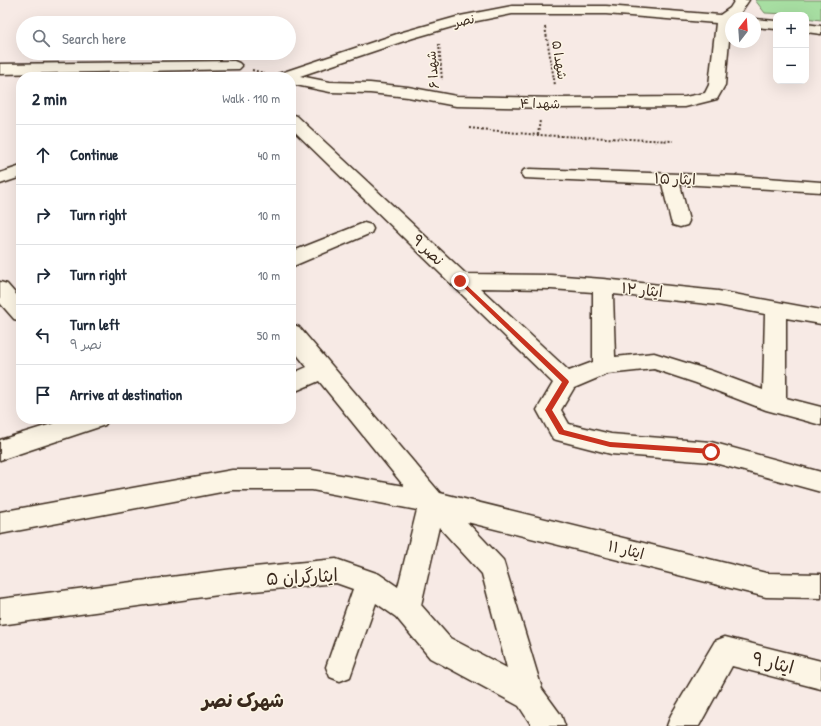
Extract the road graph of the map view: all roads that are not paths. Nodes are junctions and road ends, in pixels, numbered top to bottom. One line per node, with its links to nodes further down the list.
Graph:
1 (742, 0): 2 (street)
2 (734, 12)
3 (725, 20): 11 (street, نصر)
4 (761, 24): 5 (street)
5 (773, 25)
6 (809, 28): 7 (street)
7 (821, 30)
8 (725, 38): 12 (street, شهدا ۴)
9 (234, 66): 10 (street)
10 (0, 69)
11 (296, 73)
12 (296, 80)
13 (296, 124): 22 (street, نصر ۹)
14 (16, 174): 17 (street)
15 (530, 174): 16 (street, ایثار ۱۵)
16 (669, 178): 18 (street, ایثار ۱۵); 19 (street)
17 (0, 179)
18 (820, 193)
19 (680, 221)
20 (364, 229): 21 (street)
21 (296, 258)
22 (460, 281): 23 (street, ایثار ۱۲); 32 (street, نصر ۹)
23 (603, 286): 26 (street, ایثار ۱۲); 29 (street)
24 (0, 289): 25 (street)
25 (16, 308)
26 (776, 310): 27 (street, ایثار ۱۲); 33 (street)
27 (821, 317)
28 (296, 338): 30 (street)
29 (604, 366): 32 (street); 33 (street)
30 (321, 370): 31 (street); 38 (street)
31 (296, 382)
32 (566, 382): 37 (street)
33 (774, 404): 34 (street)
34 (821, 416)
35 (81, 424): 36 (street)
36 (0, 450)
37 (821, 482)
38 (432, 502): 39 (street, ایثار ۱۱); 41 (street, ایثار ۱۱); 42 (street); 46 (street)
39 (0, 523)
40 (369, 583): 42 (street, ایثارگران ۵); 43 (street, ایثارگران ۵); 44 (street)
41 (821, 586)
42 (406, 608): 46 (street, ایثارگران ۵)
43 (0, 612)
44 (340, 667)
45 (821, 675): 48 (street, ایثار ۹)
46 (528, 696): 47 (street, ایثارگران ۵)
47 (550, 726)
48 (682, 726)

